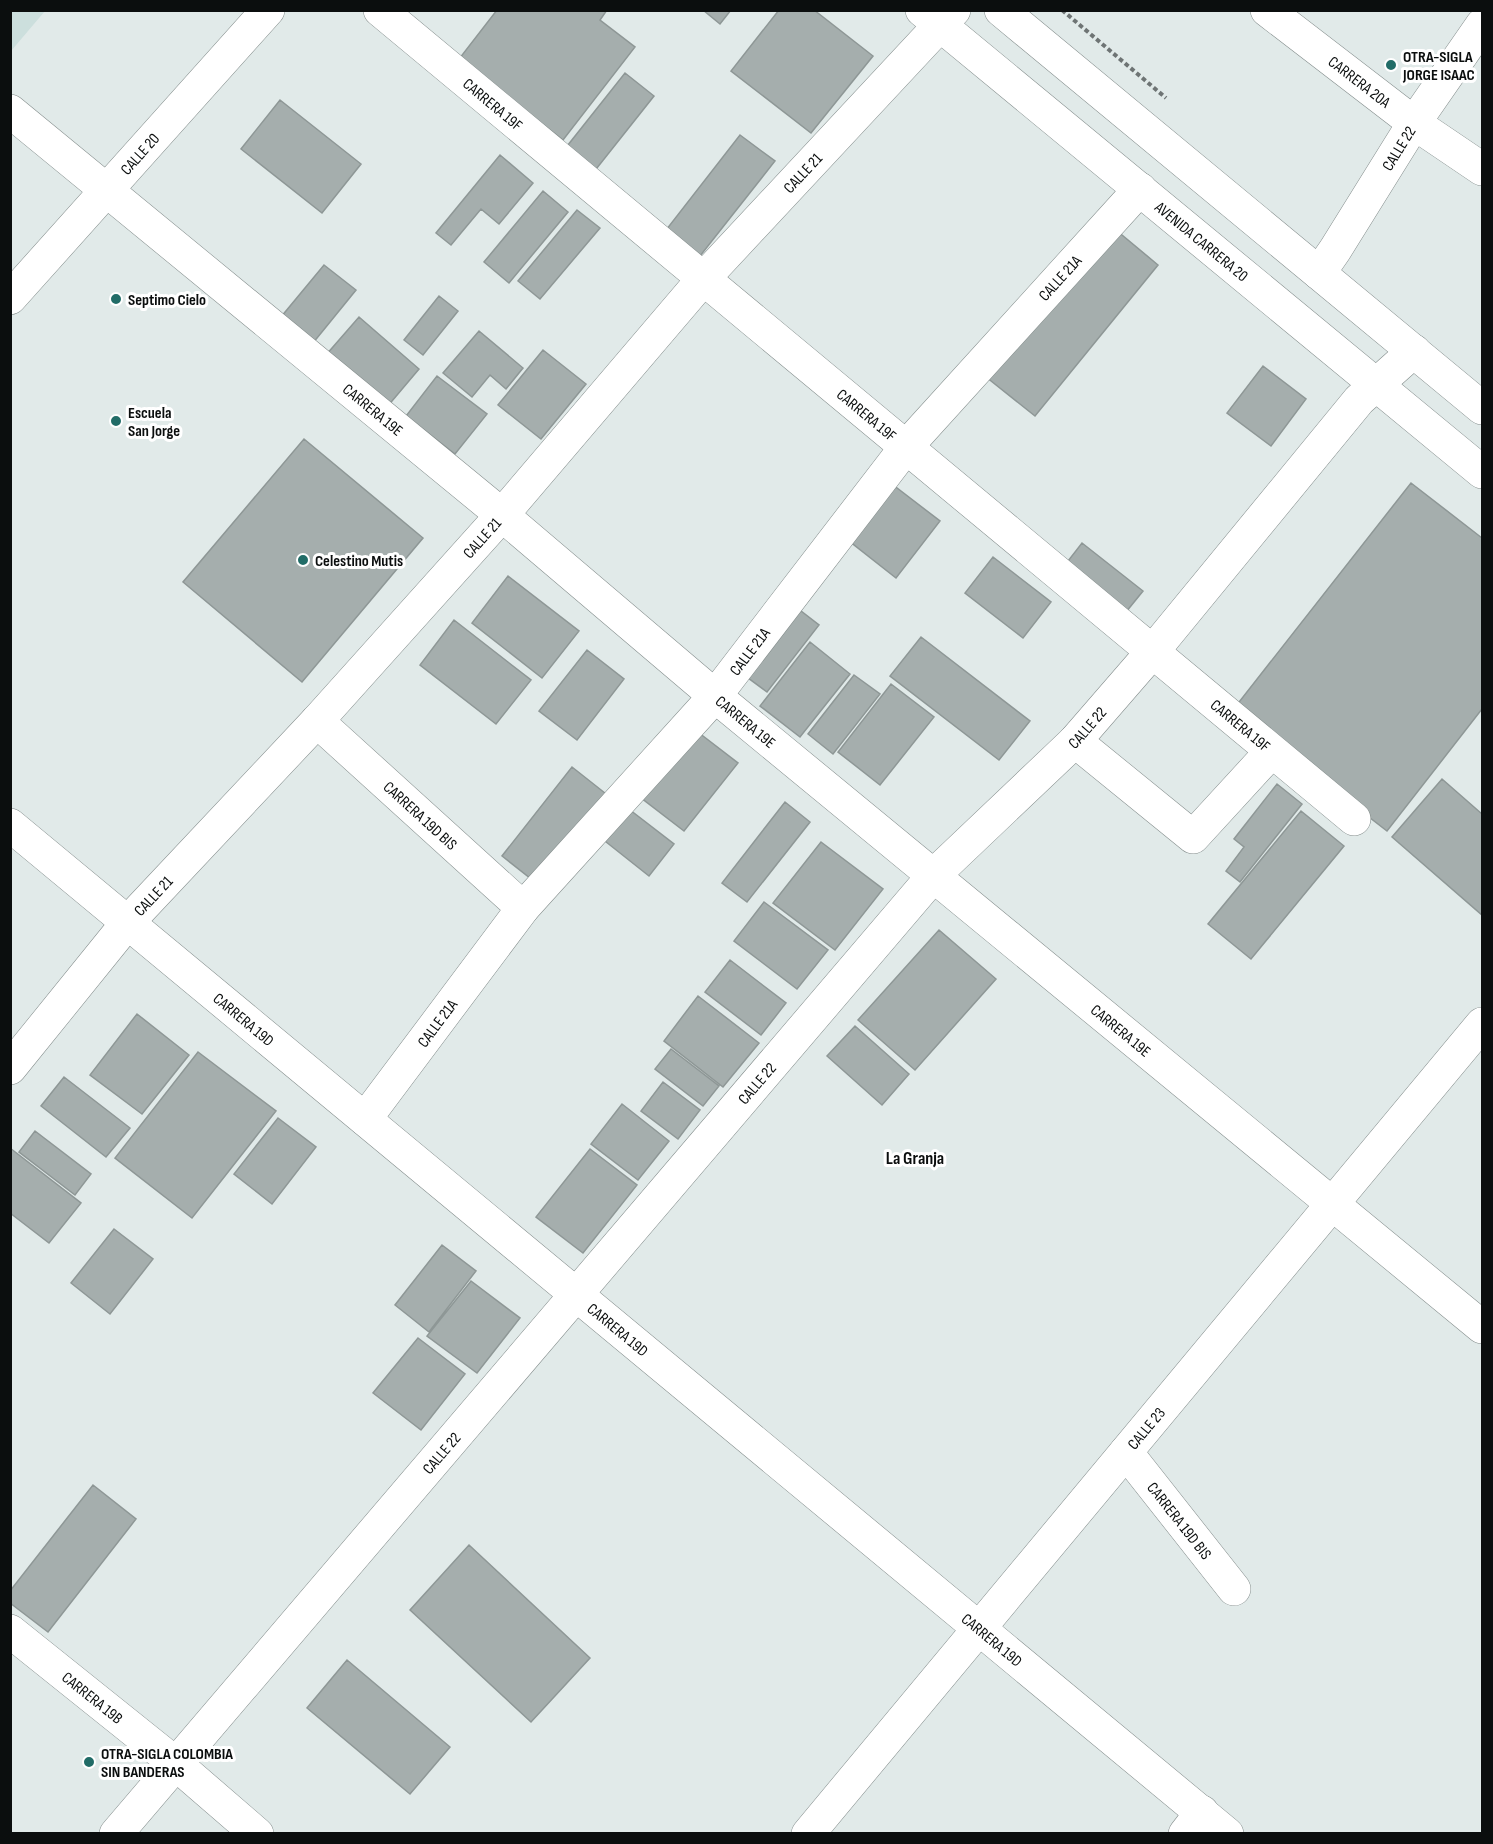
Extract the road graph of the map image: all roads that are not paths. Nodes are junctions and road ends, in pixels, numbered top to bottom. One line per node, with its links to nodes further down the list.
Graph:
1 (268, 10): 11 (street, CALLE 20)
2 (380, 10): 13 (street, CARRERA 19F)
3 (1001, 10): 12 (street)
4 (1268, 10): 8 (street, CARRERA 20A)
5 (938, 15): 10 (street, AVENIDA CARRERA 20); 13 (street, CALLE 21)
6 (1482, 25): 8 (street, CALLE 22)
7 (10, 111): 11 (street, CARRERA 19E)
8 (1414, 123): 9 (street, CARRERA 20A); 12 (street, CALLE 22)
9 (1482, 169)
10 (1140, 189): 16 (street, AVENIDA CARRERA 20); 18 (street, CALLE 21A)
11 (107, 190): 14 (street, CALLE 20); 20 (street, CARRERA 19E)
12 (1319, 273): 15 (street)
13 (704, 278): 18 (street, CARRERA 19F); 20 (street, CALLE 21)
14 (10, 298)
15 (1414, 351): 16 (street, CALLE 22); 17 (street)
16 (1376, 384): 19 (street, AVENIDA CARRERA 20); 21 (street, CALLE 22)
17 (1482, 408)
18 (906, 447): 21 (street, CARRERA 19F); 22 (street, CALLE 21A)
19 (1482, 472)
20 (502, 515): 22 (street, CARRERA 19E); 23 (street, CALLE 21)
21 (1153, 651): 24 (street, CALLE 22); 25 (street, CARRERA 19F)
22 (715, 696): 28 (street, CARRERA 19E); 29 (street, CALLE 21A)
23 (317, 721): 29 (street, CARRERA 19D BIS); 30 (street, CALLE 21)
24 (1075, 741): 25 (street); 28 (street, CALLE 22)
25 (1272, 752): 26 (street, CARRERA 19F)
26 (1354, 819)
27 (10, 825): 30 (street, CARRERA 19D)
28 (934, 875): 34 (street, CARRERA 19E); 35 (street, CALLE 22)
29 (523, 908): 33 (street, CALLE 21A)
30 (128, 922): 32 (street, CALLE 21); 33 (street, CARRERA 19D)
31 (1482, 1024): 34 (street, CALLE 23)
32 (10, 1068)
33 (365, 1119): 35 (street, CARRERA 19D)
34 (1332, 1204): 36 (street, CARRERA 19E); 37 (street, CALLE 23)
35 (576, 1294): 39 (street, CARRERA 19D); 41 (street, CALLE 22)
36 (1482, 1327)
37 (1126, 1452): 38 (street, CARRERA 19D BIS); 39 (street, CALLE 23)
38 (1234, 1589)
39 (980, 1628): 42 (street, CARRERA 19D); 45 (street, CALLE 23)
40 (10, 1631): 41 (street, CARRERA 19B)
41 (176, 1764): 43 (street, CALLE 22); 44 (street, CARRERA 19B)
42 (1193, 1823): 46 (street, CARRERA 19D)
43 (116, 1833)
44 (257, 1833)
45 (808, 1833)
46 (1227, 1833)

